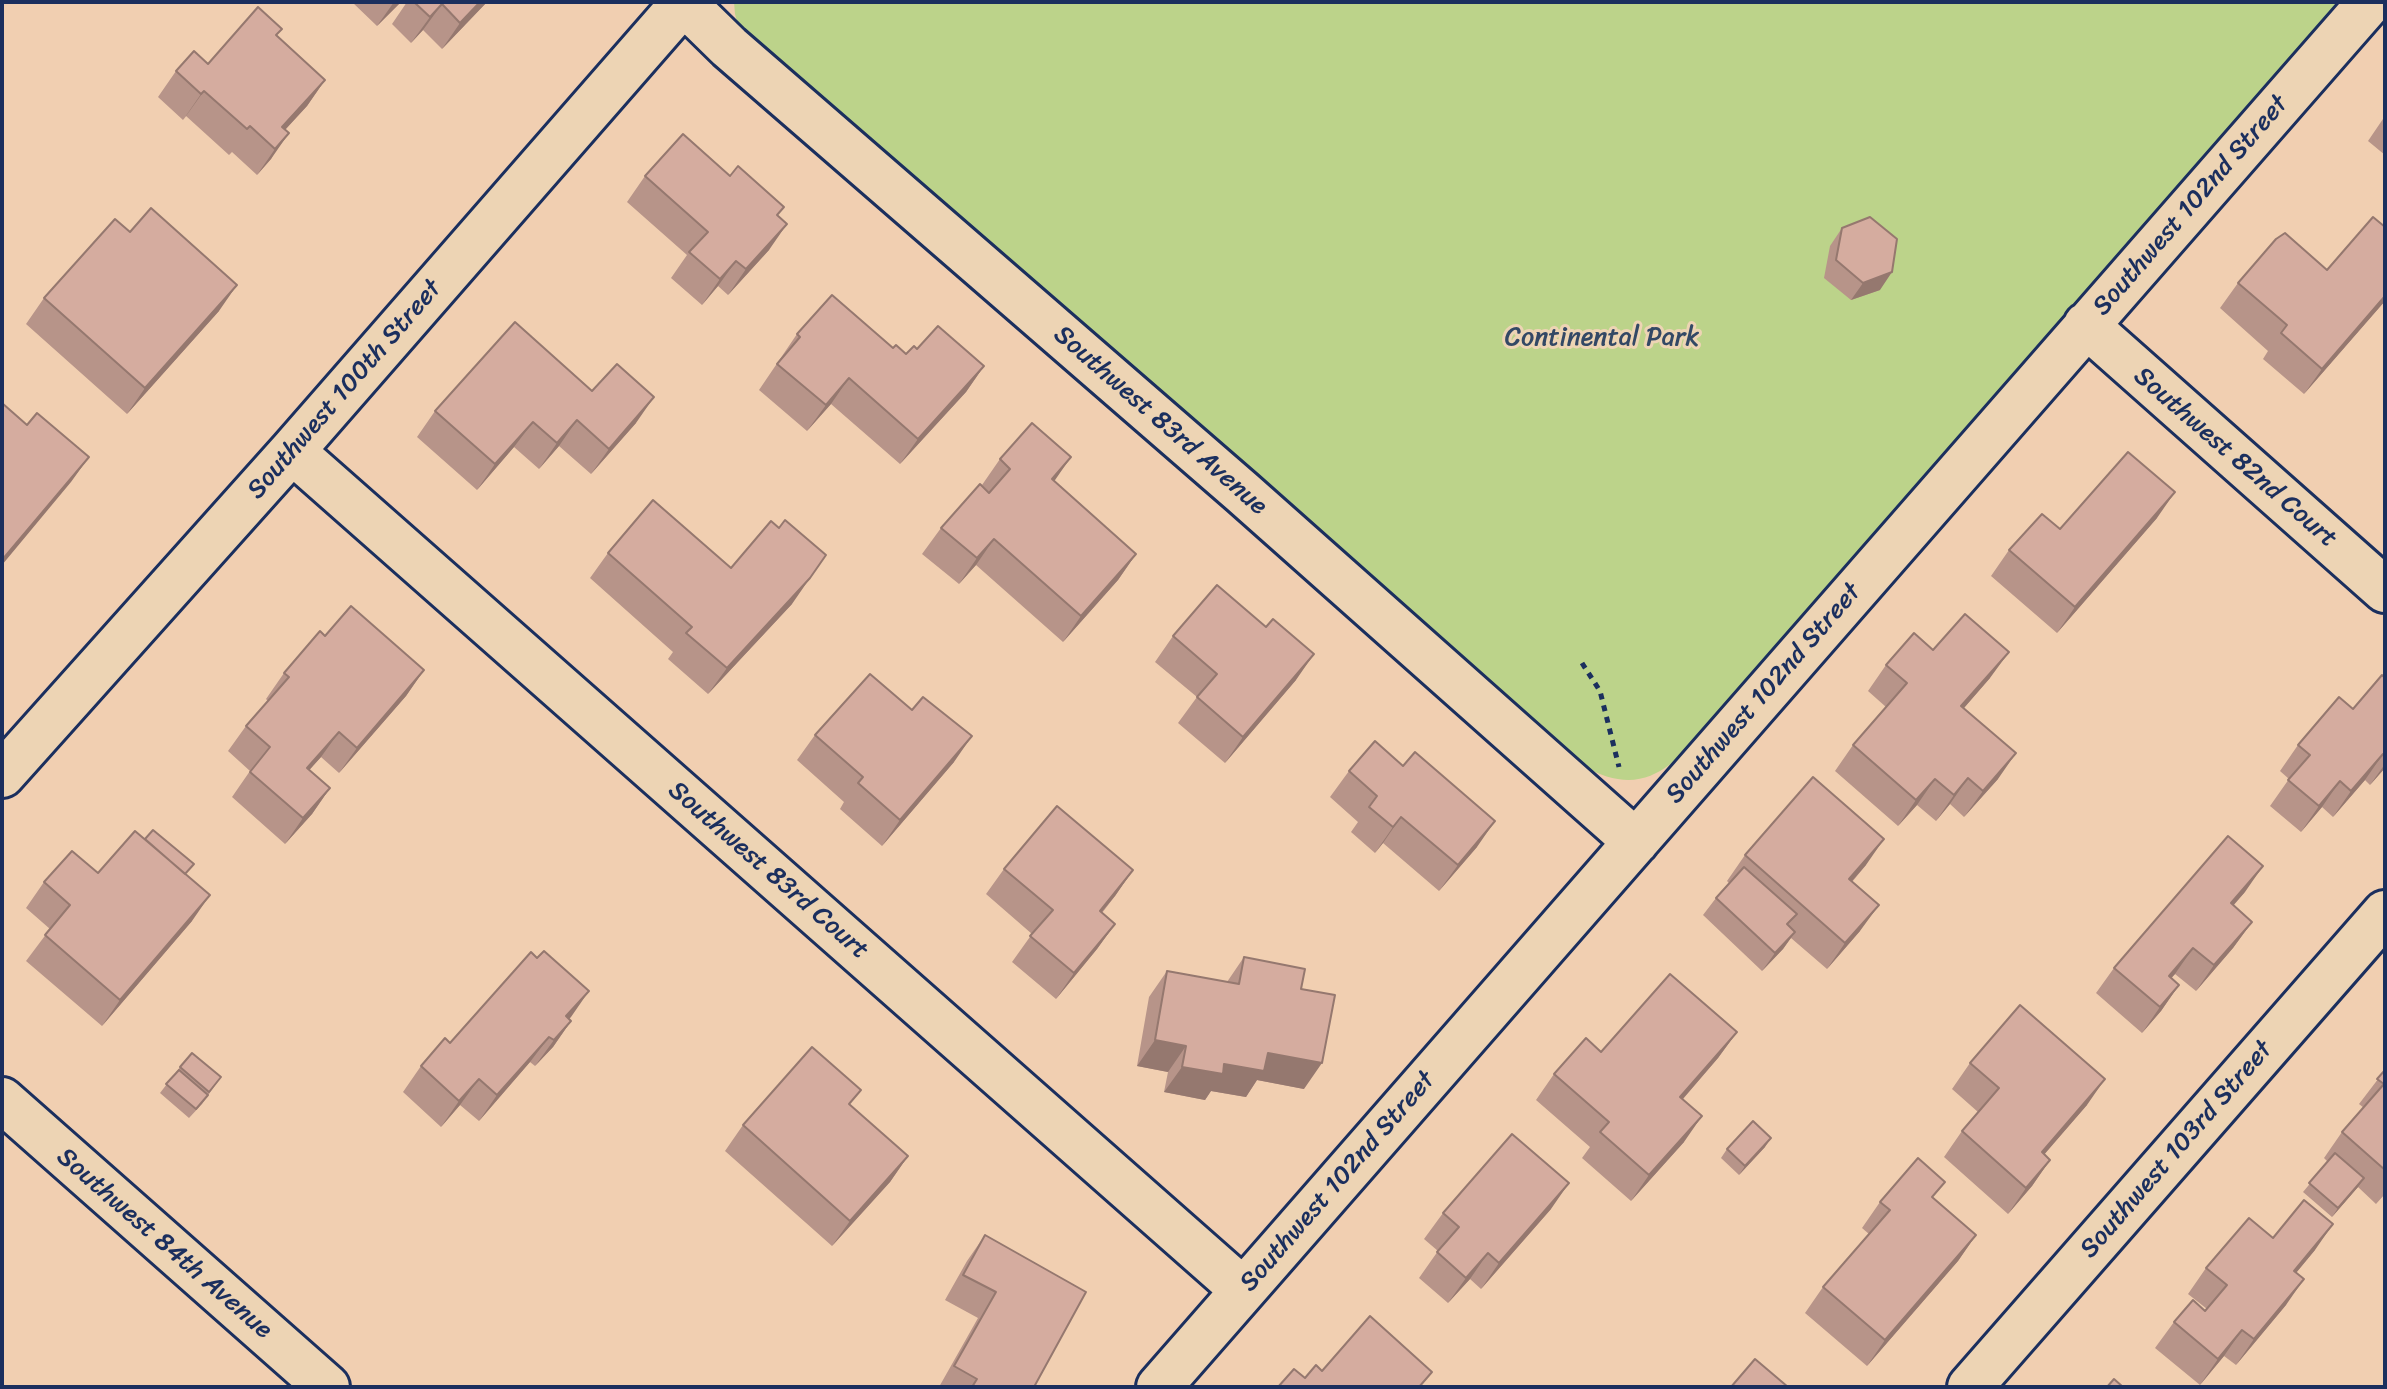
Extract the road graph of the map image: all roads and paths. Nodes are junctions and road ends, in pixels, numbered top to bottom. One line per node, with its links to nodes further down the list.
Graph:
1 (684, 2): 4 (street, Southwest 100th Street); 9 (street, Southwest 83rd Avenue)
2 (2370, 2): 3 (street, Southwest 102nd Street)
3 (2086, 325): 5 (street, Southwest 82nd Court); 9 (street, Southwest 102nd Street)
4 (292, 451): 7 (street, Southwest 100th Street); 12 (street, Southwest 83rd Court)
5 (2385, 590)
6 (1582, 663): 8 (path)
7 (2, 775)
8 (1620, 778)
9 (1636, 842): 12 (street, Southwest 102nd Street)
10 (2385, 913): 15 (street, Southwest 103rd Street)
11 (2, 1100): 13 (street, Southwest 84th Avenue)
12 (1243, 1290): 14 (street, Southwest 102nd Street)
13 (327, 1387)
14 (1159, 1387)
15 (1970, 1387)

